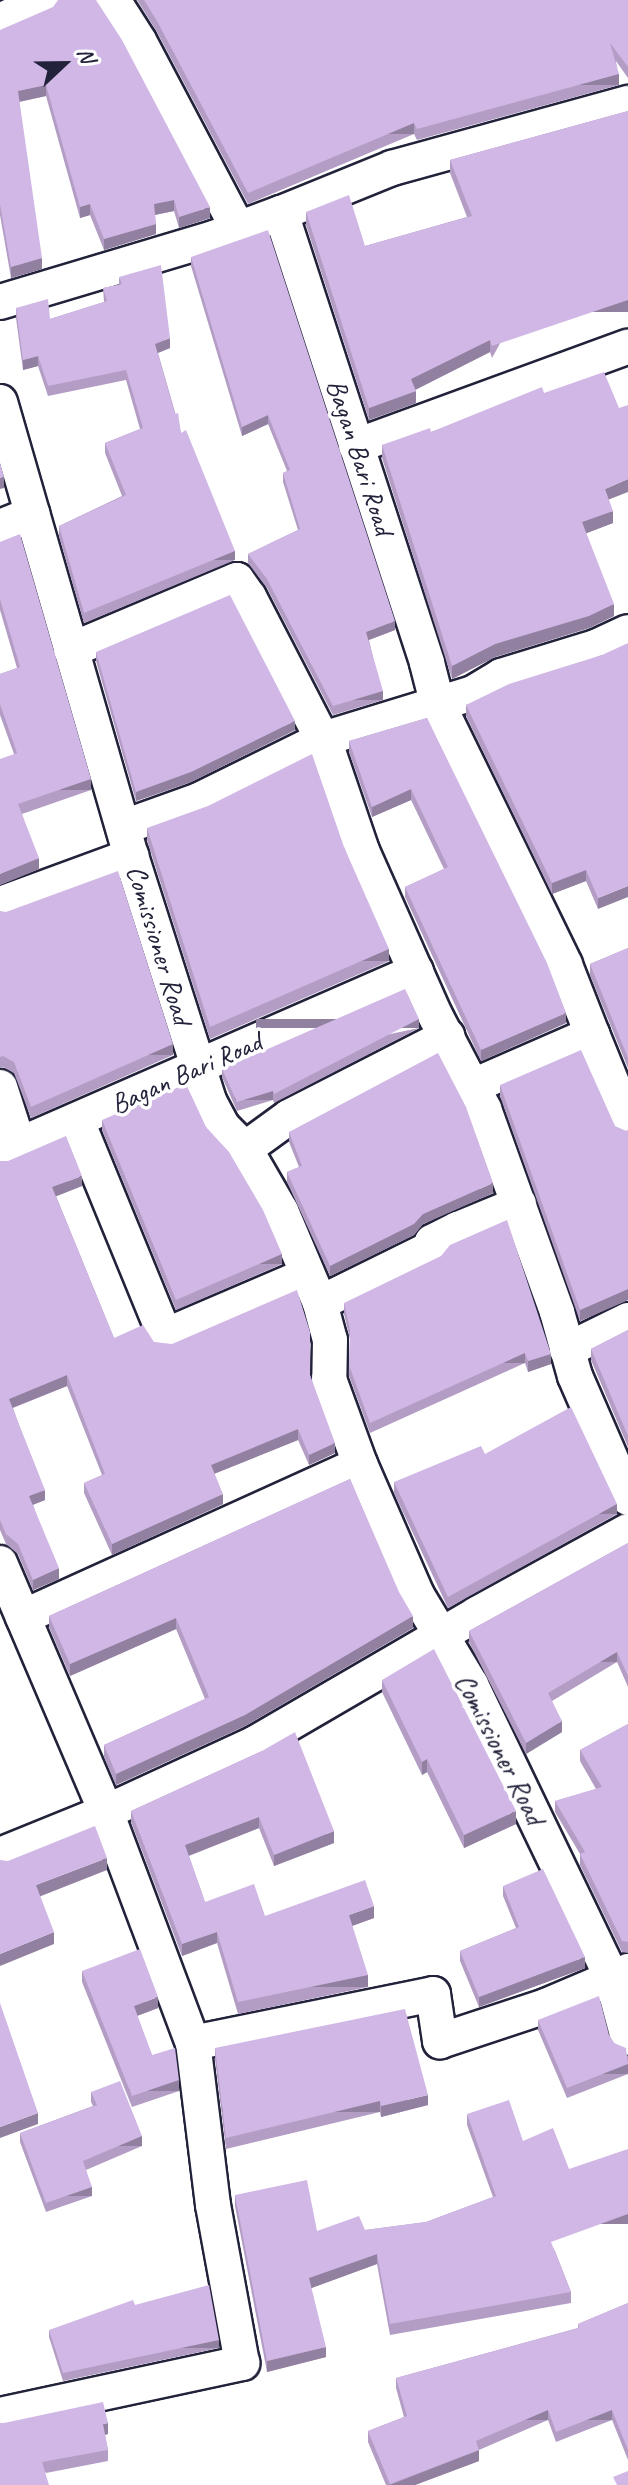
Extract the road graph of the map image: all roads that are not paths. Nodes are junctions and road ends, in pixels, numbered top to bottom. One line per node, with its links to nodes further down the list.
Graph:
1 (44, 0): 3 (street)
2 (113, 0): 6 (street)
3 (0, 21)
4 (628, 103): 5 (street)
5 (281, 213): 6 (street); 10 (street, Bagan Bari Road)
6 (238, 229): 7 (street)
7 (0, 302)
8 (627, 347): 10 (street)
9 (0, 402): 11 (street, Comissioner Road)
10 (356, 446): 15 (street, Bagan Bari Road)
11 (33, 514): 12 (street); 14 (street, Comissioner Road)
12 (0, 527)
13 (628, 632): 15 (street)
14 (71, 650): 16 (street); 17 (street, Comissioner Road)
15 (437, 702): 16 (street); 20 (street, Bagan Bari Road)
16 (323, 739): 17 (street); 19 (street)
17 (128, 842): 18 (street); 22 (street, Comissioner Road)
18 (0, 904)
19 (416, 971): 21 (street); 22 (street, Bagan Bari Road)
20 (592, 1034): 23 (street); 26 (street, Bagan Bari Road)
21 (447, 1036): 23 (street); 28 (street)
22 (197, 1069): 25 (street, Bagan Bari Road); 28 (street, Comissioner Road)
23 (473, 1086): 29 (street)
24 (0, 1087): 27 (street)
25 (77, 1121): 27 (street, Bagan Bari Road); 30 (street)
26 (628, 1122)
27 (10, 1149)
28 (245, 1149): 30 (street, Comissioner Road)
29 (519, 1204): 30 (street); 32 (street)
30 (313, 1289): 33 (street, Comissioner Road)
31 (628, 1320): 32 (street)
32 (567, 1350): 34 (street)
33 (360, 1464): 37 (street); 38 (street, Comissioner Road)
34 (628, 1498)
35 (628, 1531): 38 (street)
36 (0, 1563): 37 (street)
37 (23, 1617): 39 (street)
38 (441, 1636): 39 (street); 41 (street, Comissioner Road)
39 (106, 1812): 40 (street); 43 (street)
40 (0, 1855)
41 (620, 1974): 42 (street, Comissioner Road); 43 (street)
42 (628, 2038)
43 (193, 2043): 44 (street)
44 (0, 2415)

